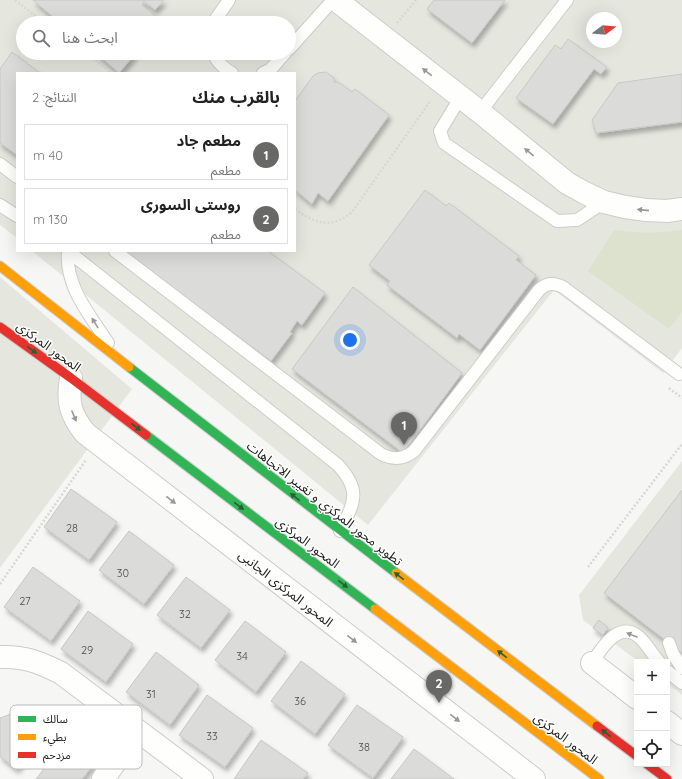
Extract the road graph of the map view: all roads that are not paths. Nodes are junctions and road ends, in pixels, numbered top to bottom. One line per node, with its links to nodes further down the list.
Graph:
1 (229, 0): 4 (lane)
2 (334, 0): 5 (lane); 10 (street, one-way to 2)
3 (567, 0): 11 (lane)
4 (217, 16)
5 (296, 41)
6 (217, 60): 8 (lane)
7 (279, 60): 9 (lane)
8 (230, 72)
9 (265, 72)
10 (460, 98): 11 (street); 14 (lane)
11 (480, 112): 14 (street, one-way to 11)
12 (0, 164): 13 (lane)
13 (16, 176)
14 (604, 202): 16 (street, one-way to 14)
15 (0, 205): 17 (lane)
16 (682, 210)
17 (16, 215)
18 (68, 252): 23 (lane, one-way to 18)
19 (69, 252): 26 (lane)
20 (115, 252): 24 (lane)
21 (0, 266): 23 (main road, تطوير محور المركزي و تغيير الاتجاهات)
22 (0, 327): 25 (main road, المحور المركزى, one-way to 25)
23 (116, 356): 26 (main road, تطوير محور المركزي و تغيير الاتجاهات, one-way to 23)
24 (679, 374)
25 (71, 378): 44 (street, المحور المركزى الجانبى, one-way to 44); 45 (main road, المحور المركزى, one-way to 45)
26 (340, 531): 39 (main road, تطوير محور المركزي و تغيير الاتجاهات, one-way to 26)
27 (669, 643): 31 (lane)
28 (0, 657): 35 (street)
29 (657, 659): 30 (lane, one-way to 30)
30 (592, 663): 34 (street)
31 (682, 668)
32 (670, 673): 33 (lane)
33 (682, 683)
34 (634, 696)
35 (103, 705)
36 (670, 724): 38 (street)
37 (142, 734): 43 (street)
38 (682, 734)
39 (634, 754)
40 (651, 767): 46 (main road)
41 (110, 769): 42 (street)
42 (103, 779)
43 (202, 779)
44 (534, 779)
45 (599, 779)
46 (667, 779)

